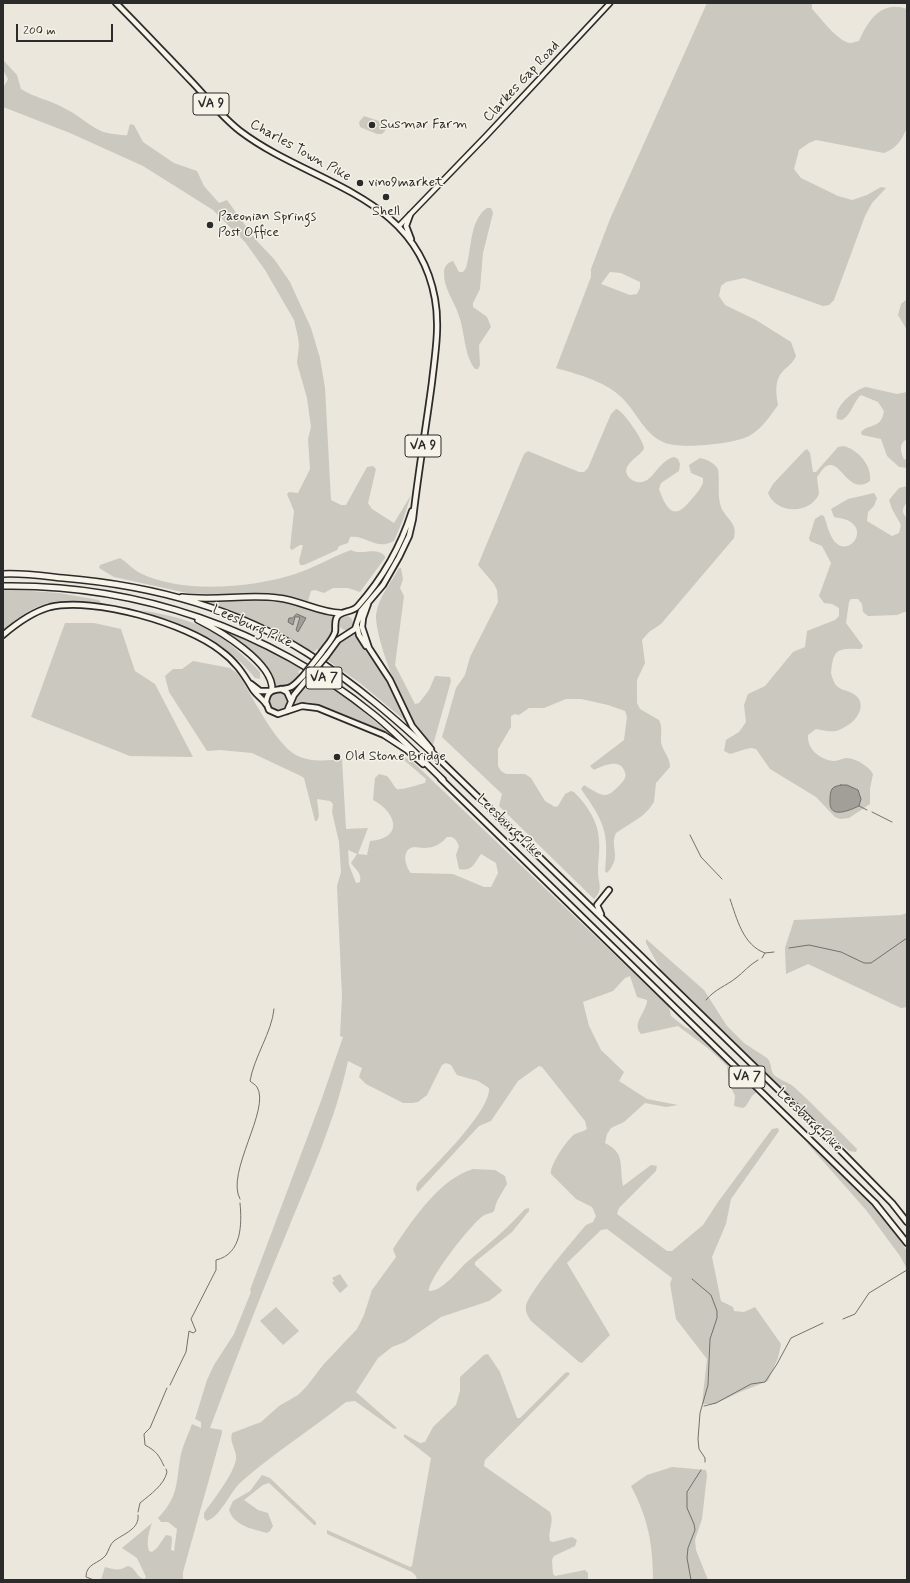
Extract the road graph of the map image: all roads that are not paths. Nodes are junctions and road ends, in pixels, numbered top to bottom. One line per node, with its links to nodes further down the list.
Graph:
1 (116, 3): 4 (main road, Charles Town Pike / VA 9)
2 (610, 3): 3 (main road, Clarkes Gap Road)
3 (410, 215): 4 (main road, Clarkes Gap Road); 5 (main road)
4 (399, 226): 5 (main road, Charles Town Pike / VA 9)
5 (413, 245): 6 (main road, Charles Town Pike / VA 9)
6 (415, 499): 10 (main road, Charles Town Pike / VA 9); 12 (main road, Charles Town Pike / VA 9)
7 (3, 574): 9 (highway, Leesburg Pike / VA 7)
8 (3, 586): 11 (highway, Leesburg Pike / VA 7)
9 (164, 594): 13 (highway); 25 (highway, Leesburg Pike / VA 7)
10 (368, 604): 14 (main road, Charles Town Pike / VA 9); 18 (main road)
11 (181, 611): 21 (highway); 26 (highway, Leesburg Pike / VA 7)
12 (348, 612): 13 (main road); 14 (main road)
13 (341, 613): 15 (main road)
14 (357, 623): 17 (main road, Charles Town Pike / VA 9); 18 (main road)
15 (335, 624): 17 (main road); 20 (main road, bridge)
16 (3, 634): 19 (main road)
17 (347, 634): 22 (main road, Charles Town Pike / VA 9, bridge)
18 (369, 648): 25 (main road)
19 (250, 683): 21 (main road); 23 (main road)
20 (279, 689): 21 (main road); 22 (main road)
21 (272, 691): 23 (main road)
22 (291, 702): 24 (main road, Charles Town Pike / VA 9)
23 (266, 704): 24 (main road)
24 (287, 711): 26 (main road)
25 (440, 760): 28 (main road, Leesburg Pike / VA 7)
26 (443, 780): 30 (main road, Leesburg Pike / VA 7)
27 (610, 890): 28 (main road)
28 (622, 937): 29 (main road, Leesburg Pike / VA 7)
29 (907, 1222)
30 (907, 1243)

